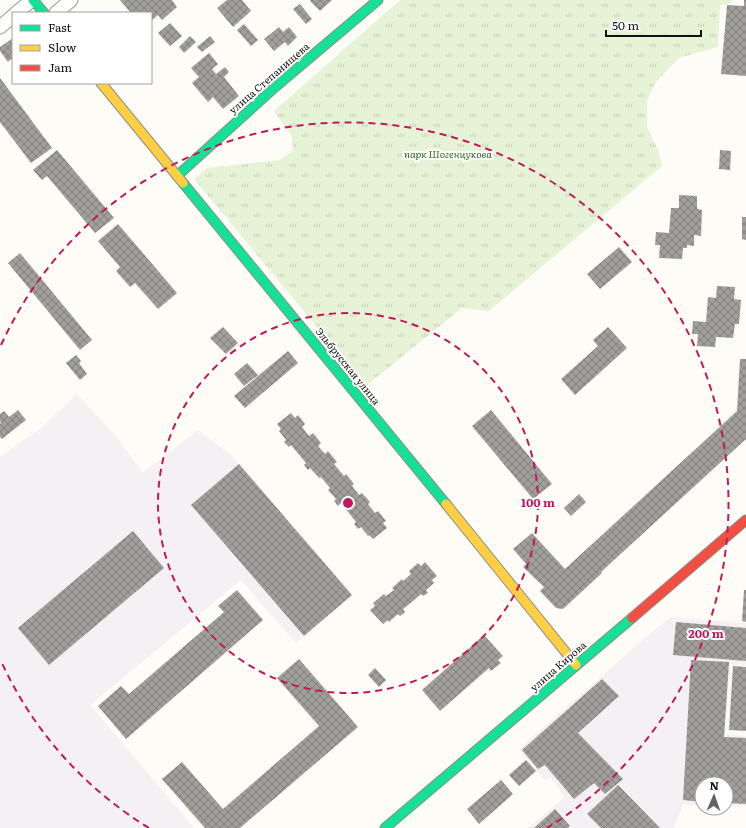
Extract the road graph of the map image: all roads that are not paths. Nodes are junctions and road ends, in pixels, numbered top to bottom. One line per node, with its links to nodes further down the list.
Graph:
1 (33, 0): 4 (street); 5 (street)
2 (71, 0): 6 (street)
3 (378, 0): 10 (street, улица Степанищева)
4 (17, 12)
5 (43, 12)
6 (57, 12)
7 (12, 17): 8 (street)
8 (0, 27)
9 (102, 84): 10 (street, Эльбрусская улица)
10 (177, 176): 12 (street, Эльбрусская улица)
11 (746, 520): 12 (street, улица Кирова)
12 (576, 665): 13 (street, улица Кирова)
13 (385, 828)

